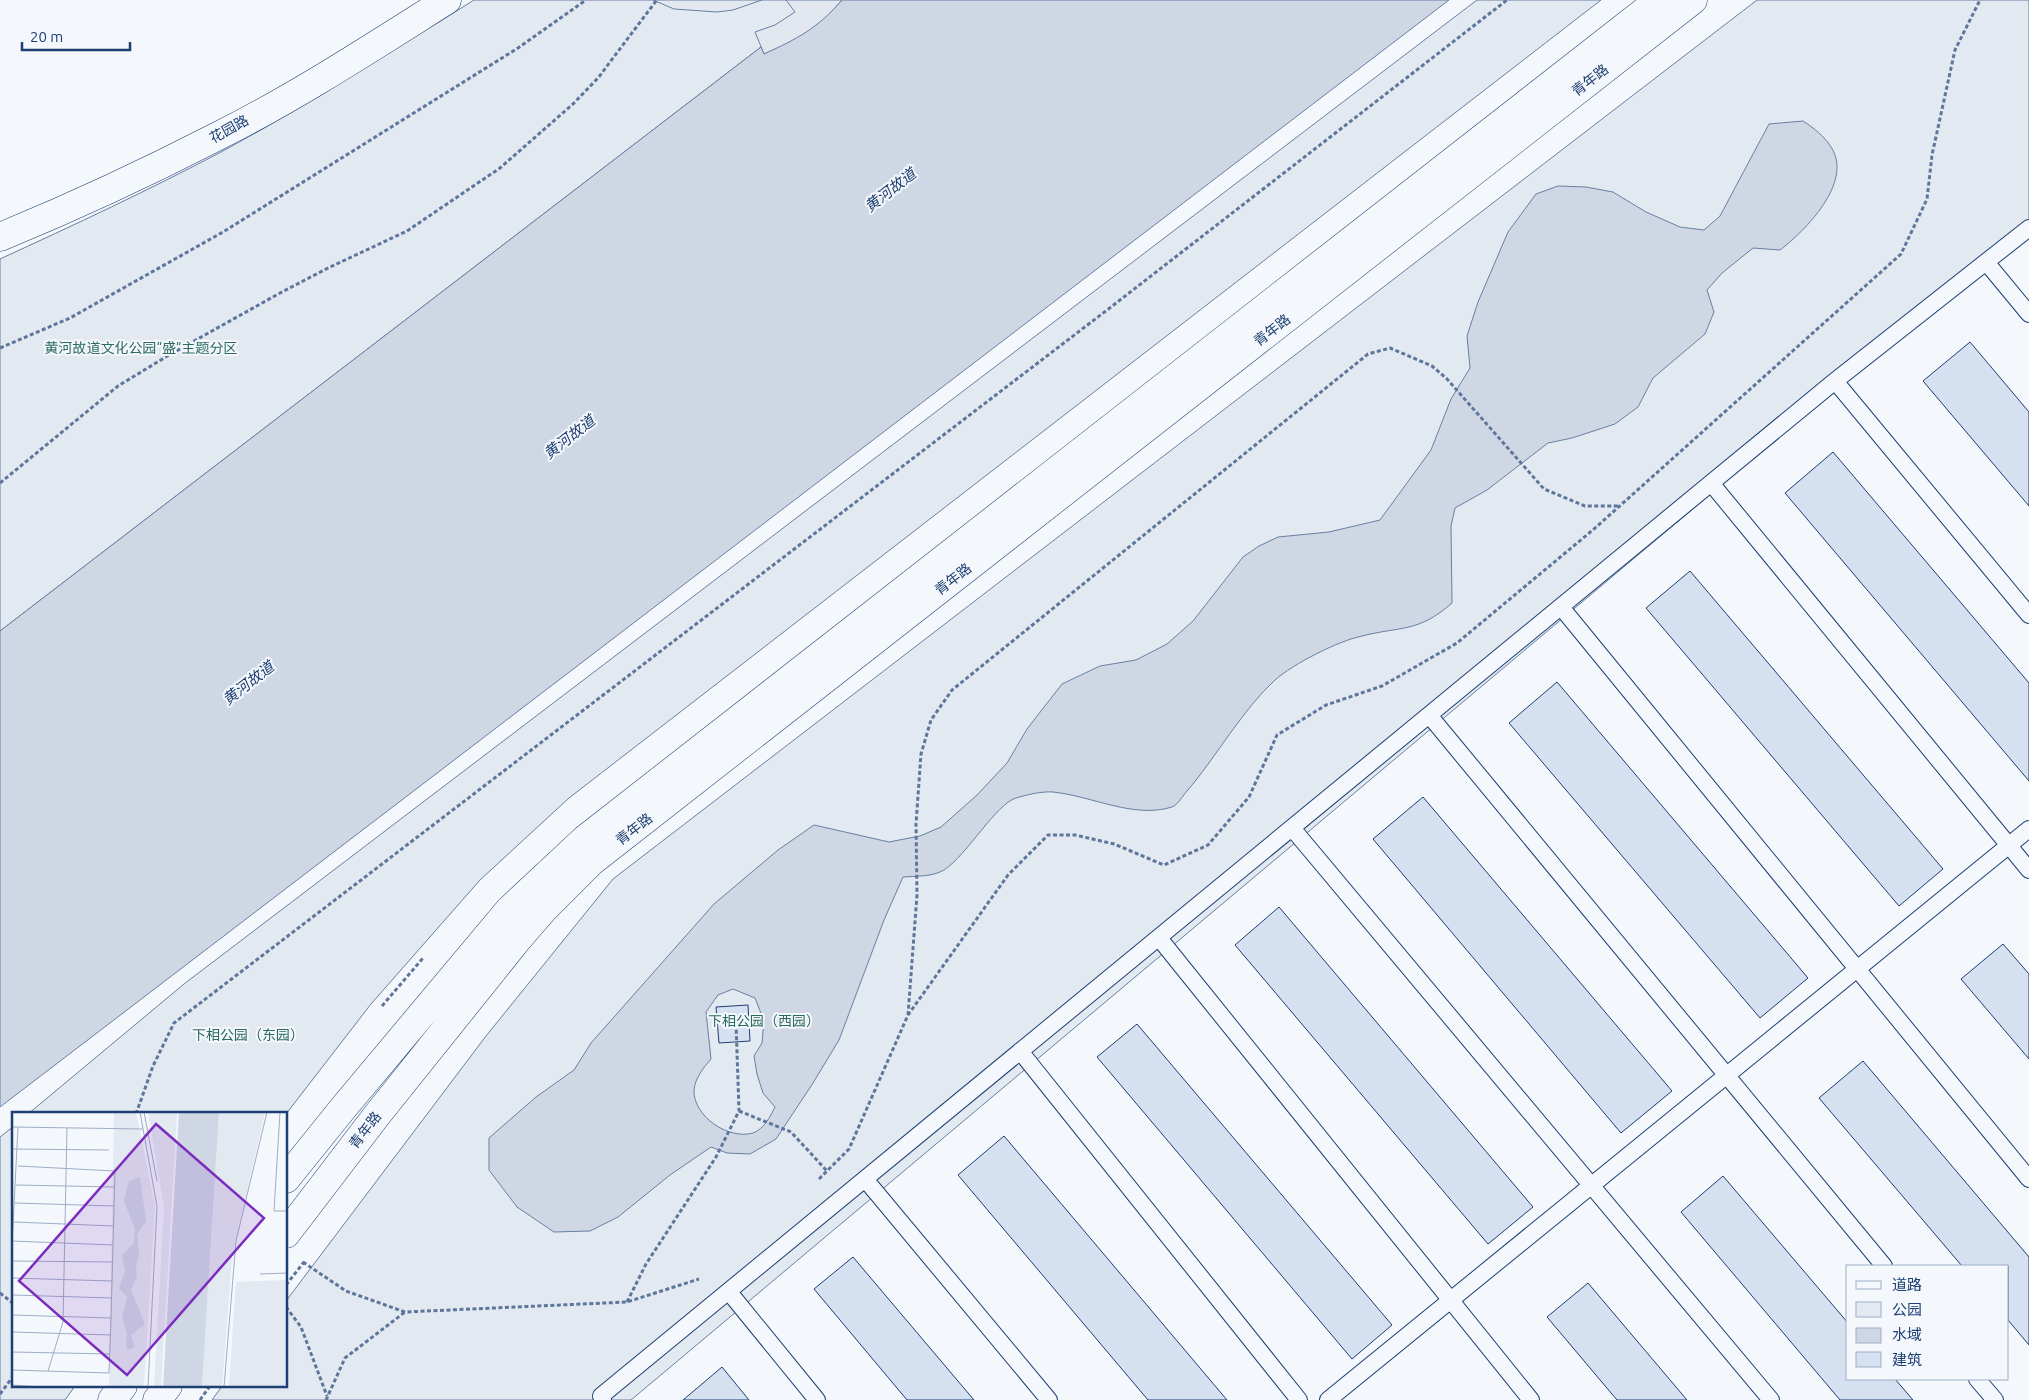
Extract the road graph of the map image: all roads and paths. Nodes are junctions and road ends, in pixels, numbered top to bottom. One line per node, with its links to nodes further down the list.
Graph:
1 (447, 0): 9 (street, 花园路)
2 (586, 0): 12 (path)
3 (1507, 0): 31 (path)
4 (1659, 0): 33 (street, 青年路)
5 (1693, 0): 38 (street, 青年路)
6 (1980, 0): 16 (path)
7 (656, 1): 14 (path)
8 (2029, 228): 10 (lane)
9 (0, 237)
10 (1986, 262): 11 (lane); 13 (lane)
11 (2029, 314)
12 (0, 348)
13 (1835, 381): 15 (lane); 18 (lane)
14 (0, 483)
15 (1711, 483): 17 (lane); 22 (lane)
16 (1619, 506): 26 (path); 26 (path)
17 (1561, 607): 19 (lane); 25 (lane)
18 (2029, 615)
19 (1429, 716): 20 (lane); 29 (lane)
20 (1292, 828): 24 (lane); 37 (lane)
21 (2029, 829): 22 (lane)
22 (2009, 845): 23 (lane); 25 (lane)
23 (2029, 870)
24 (1159, 938): 28 (lane); 44 (lane)
25 (1857, 968): 29 (lane); 35 (lane)
26 (908, 1015): 32 (path)
27 (736, 1022): 30 (path)
28 (1020, 1052): 34 (lane); 62 (lane)
29 (1726, 1075): 37 (lane); 40 (lane)
30 (739, 1111): 32 (path); 46 (path)
31 (137, 1112)
32 (827, 1171): 36 (path)
33 (288, 1177)
34 (865, 1179): 42 (lane); 61 (lane)
35 (2029, 1179)
36 (814, 1184)
37 (1591, 1185): 44 (lane); 65 (lane)
38 (288, 1231)
39 (304, 1262): 48 (path)
40 (1883, 1265)
41 (706, 1276): 46 (path)
42 (729, 1292): 59 (lane); 60 (lane)
43 (0, 1293): 45 (path)
44 (1450, 1300): 63 (lane); 64 (lane)
45 (12, 1302)
46 (627, 1302): 48 (path)
47 (288, 1310): 55 (path)
48 (405, 1312): 55 (path)
49 (12, 1379): 54 (path)
50 (1978, 1380): 66 (lane)
51 (121, 1388): 56 (street)
52 (166, 1388): 57 (street)
53 (209, 1388): 58 (path)
54 (0, 1394)
55 (326, 1398)
56 (112, 1400)
57 (157, 1400)
58 (200, 1400)
59 (603, 1400)
60 (818, 1400)
61 (1049, 1400)
62 (1299, 1400)
63 (1328, 1400)
64 (1532, 1400)
65 (1771, 1400)
66 (1995, 1400)

